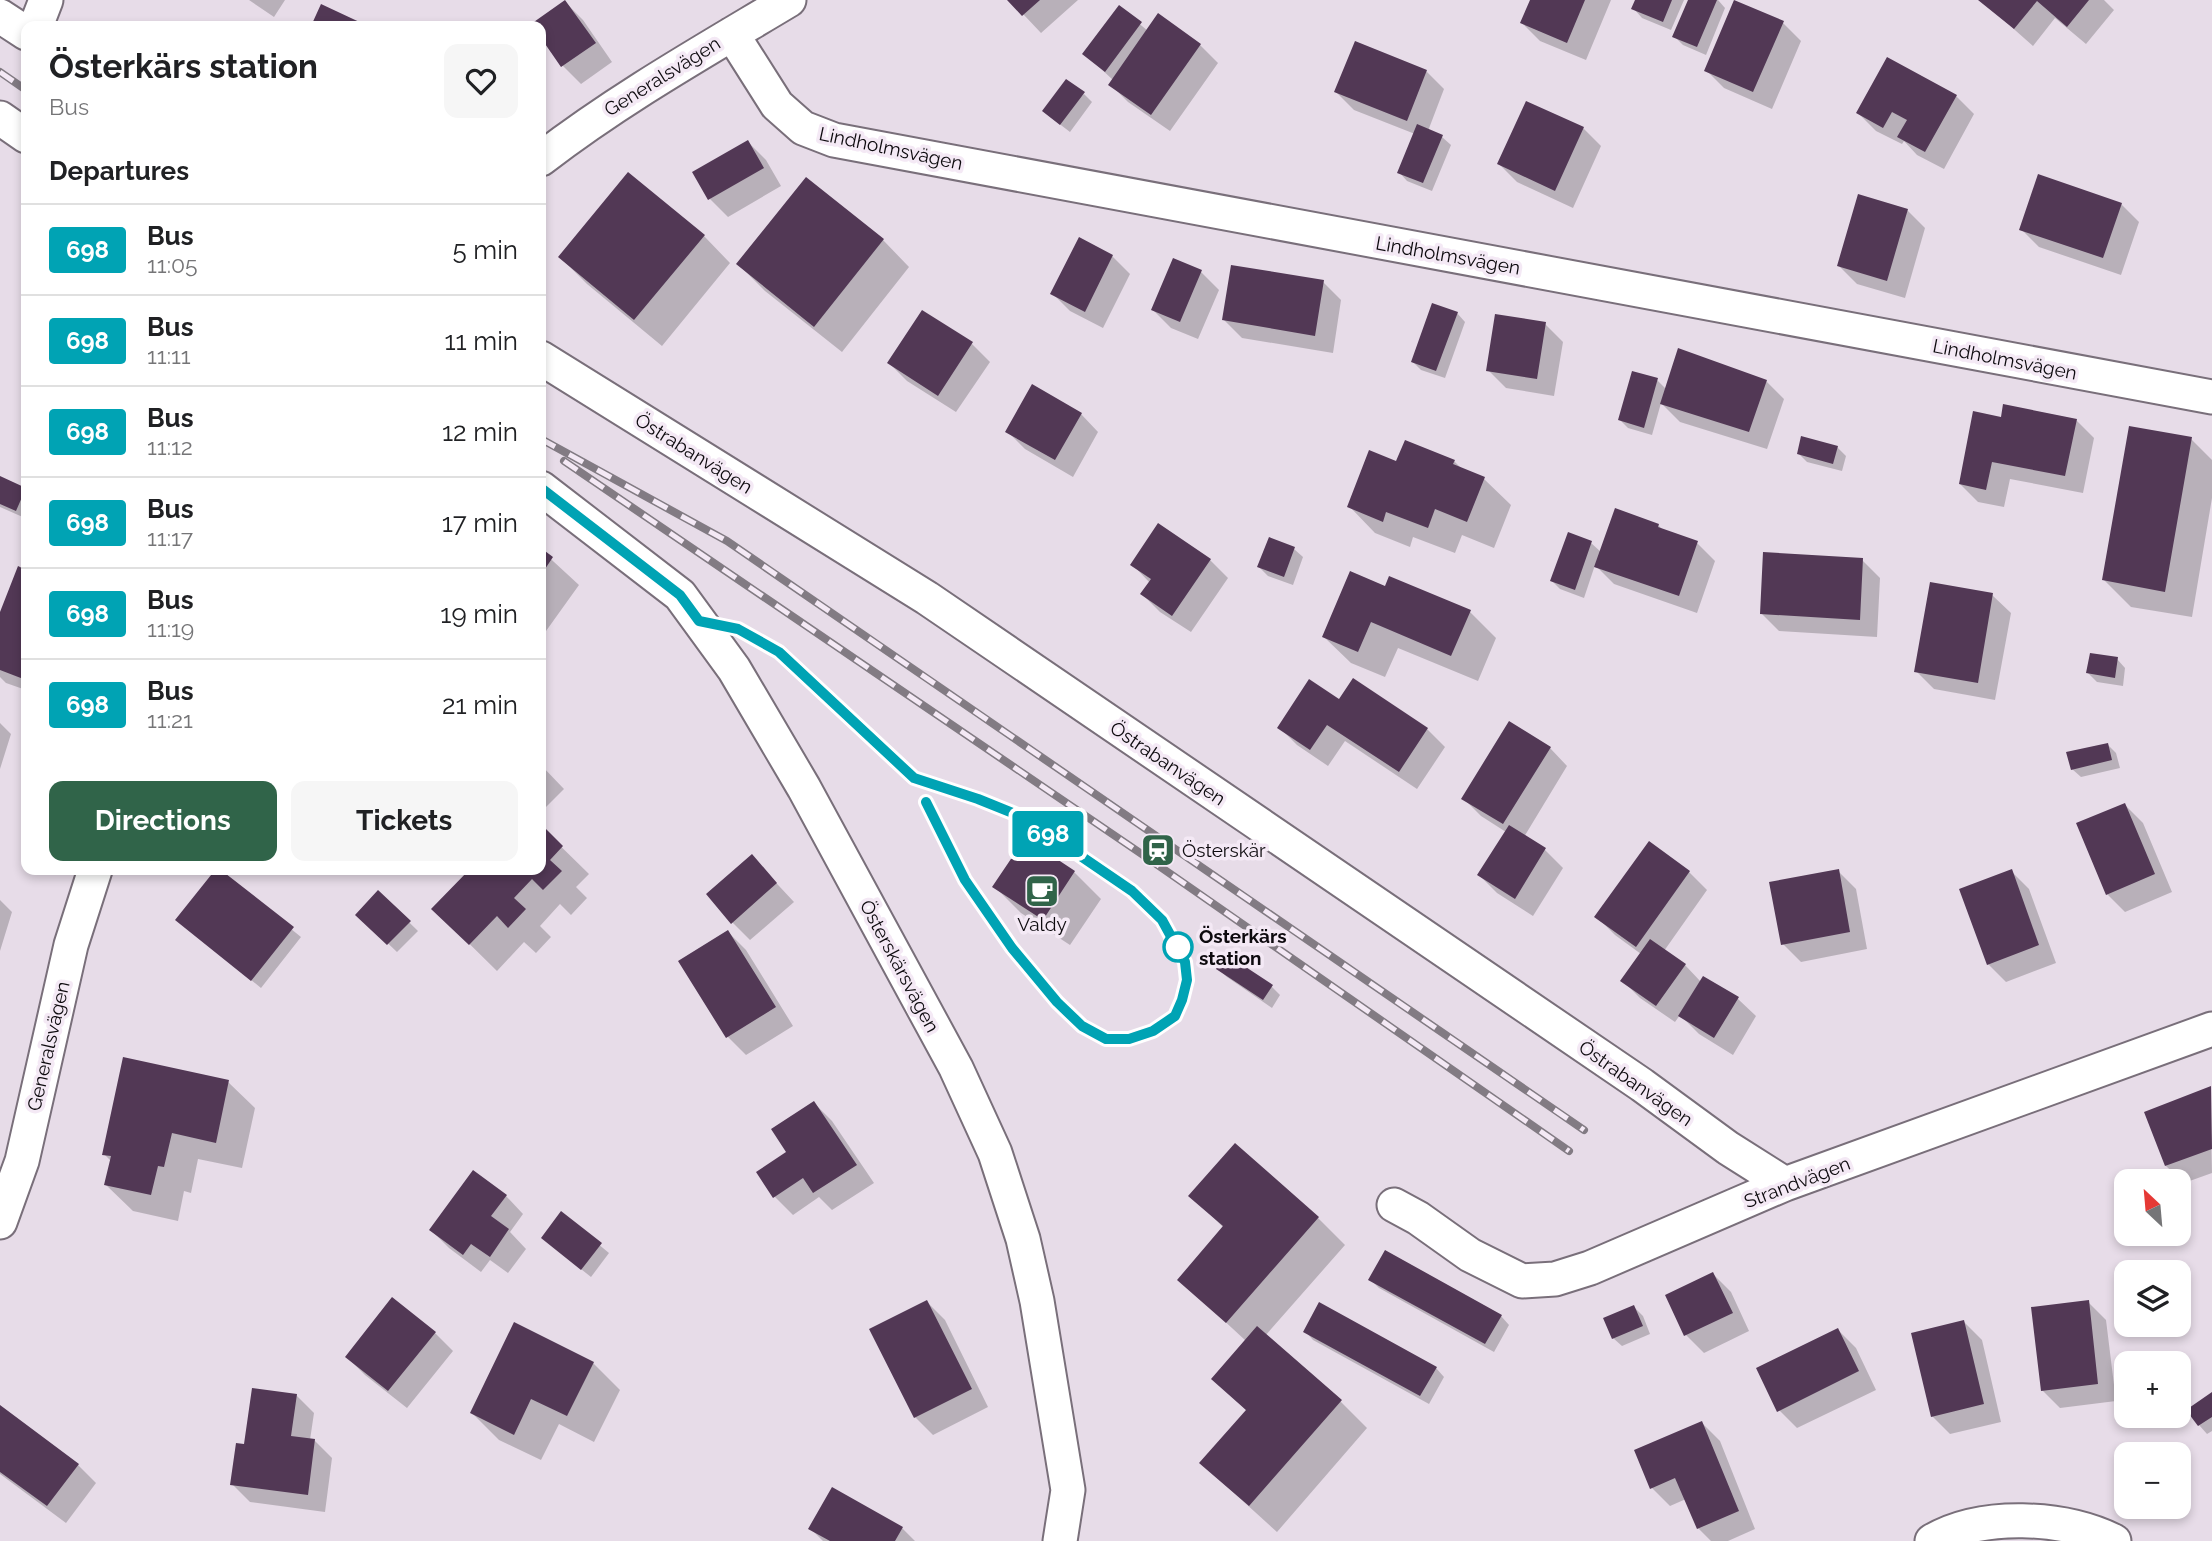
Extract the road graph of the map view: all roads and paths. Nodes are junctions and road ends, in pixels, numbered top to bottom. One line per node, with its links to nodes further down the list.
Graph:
1 (46, 0): 4 (street)
2 (789, 0): 6 (street, Generalsvägen)
3 (0, 16): 5 (street)
4 (38, 21)
5 (21, 30)
6 (732, 34): 9 (street, Generalsvägen); 11 (street, Lindholmsvägen)
7 (0, 118): 8 (street)
8 (21, 133)
9 (546, 155)
10 (546, 361): 15 (street, Östrabanvägen)
11 (2212, 397)
12 (546, 492): 18 (street, Österskärsvägen)
13 (93, 875): 17 (street, Generalsvägen)
14 (2212, 1029): 15 (street, Strandvägen)
15 (1785, 1184): 16 (street, Strandvägen)
16 (1394, 1205)
17 (0, 1222)
18 (1060, 1541)
19 (1932, 1541): 20 (street)
20 (2114, 1541)

